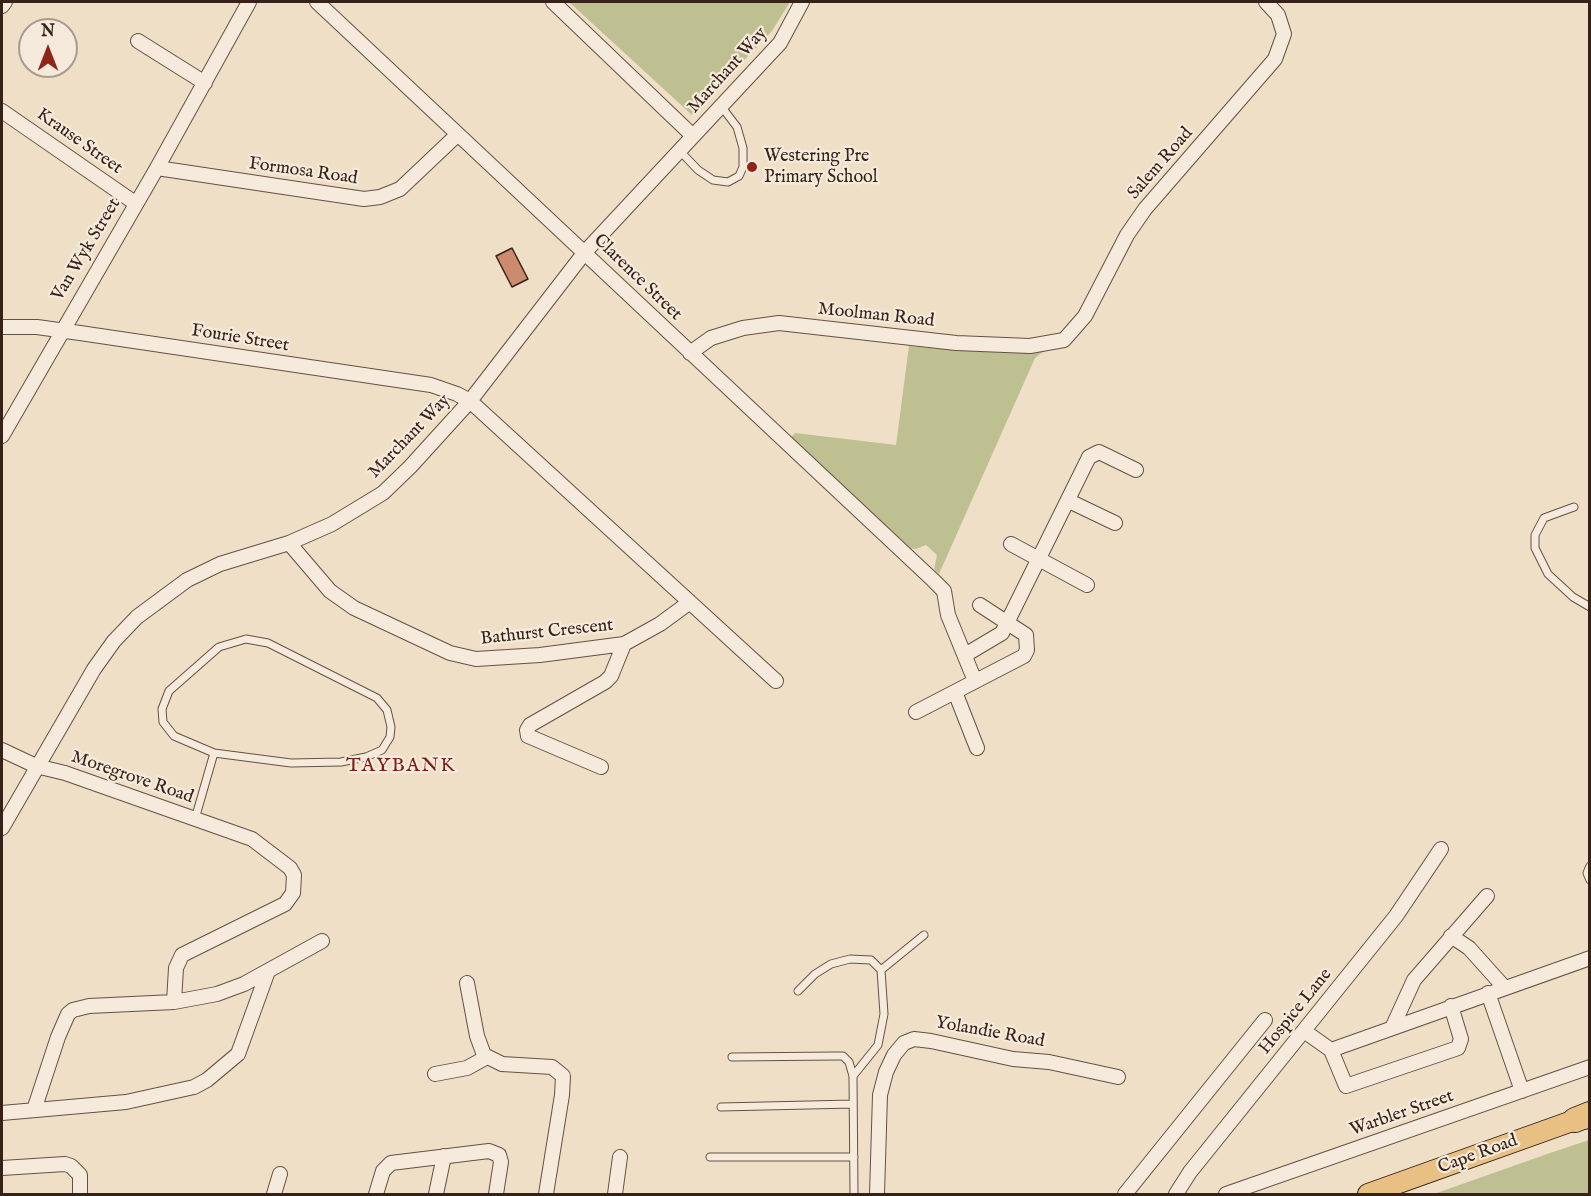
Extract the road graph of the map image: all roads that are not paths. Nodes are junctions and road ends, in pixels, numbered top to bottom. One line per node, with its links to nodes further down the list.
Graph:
1 (5, 2): 7 (street)
2 (249, 2): 9 (street, Van Wyk Street)
3 (317, 2): 12 (street, Clarence Street)
4 (553, 2): 13 (street)
5 (802, 2): 10 (street, Marchant Way)
6 (1266, 2): 20 (street, Salem Road)
7 (2, 6)
8 (138, 40): 9 (street)
9 (205, 83): 15 (street, Van Wyk Street)
10 (721, 106): 13 (street, Marchant Way); 14 (lane)
11 (2, 111): 16 (street, Krause Street)
12 (457, 135): 15 (street, Formosa Road); 17 (street, Clarence Street)
13 (693, 136): 14 (street, Marchant Way)
14 (679, 150): 17 (street, Marchant Way)
15 (157, 168): 16 (street, Van Wyk Street)
16 (135, 203): 19 (street, Van Wyk Street)
17 (585, 252): 21 (street, Clarence Street); 22 (street, Marchant Way)
18 (2, 327): 19 (street, Fourie Street)
19 (61, 330): 22 (street, Fourie Street); 23 (street, Van Wyk Street)
20 (1064, 340): 21 (street, Moolman Road)
21 (690, 353): 37 (street, Clarence Street)
22 (470, 401): 28 (street, Marchant Way); 32 (street)
23 (2, 436)
24 (1136, 470): 25 (street)
25 (1069, 501): 27 (street); 30 (street)
26 (1574, 507): 34 (lane)
27 (1115, 524)
28 (289, 543): 36 (street, Bathurst Crescent); 45 (street, Marchant Way)
29 (1011, 544): 30 (street)
30 (1040, 559): 31 (street); 35 (street)
31 (1087, 585)
32 (690, 602): 36 (street, Bathurst Crescent); 38 (street)
33 (980, 605): 35 (street)
34 (1590, 607)
35 (1007, 624): 37 (street); 39 (street)
36 (624, 644): 46 (street)
37 (965, 655): 39 (street, Clarence Street)
38 (776, 681)
39 (975, 681): 40 (street)
40 (955, 692): 41 (street); 42 (street)
41 (916, 712)
42 (977, 748)
43 (2, 750): 45 (street, Moregrove Road)
44 (214, 753): 44 (lane); 47 (lane)
45 (36, 766): 47 (street, Moregrove Road); 48 (street, Marchant Way)
46 (601, 767)
47 (195, 819): 63 (street, Moregrove Road)
48 (2, 828)
49 (1441, 849): 67 (street, Hospice Lane)
50 (1590, 866): 51 (lane)
51 (1590, 880)
52 (1486, 896): 54 (street)
53 (924, 935): 57 (lane)
54 (1451, 936): 60 (street); 66 (street)
55 (322, 940): 58 (street)
56 (1590, 958): 60 (street)
57 (881, 970): 61 (lane); 73 (lane)
58 (268, 971): 63 (street); 78 (street)
59 (466, 982): 69 (street)
60 (1504, 987): 62 (street)
61 (798, 991)
62 (1488, 993): 64 (street); 75 (street)
63 (174, 1002): 78 (street)
64 (1451, 1006): 66 (street); 68 (street)
65 (1265, 1020): 96 (street)
66 (1393, 1026): 68 (street)
67 (1304, 1031): 68 (street); 97 (street, Hospice Lane)
68 (1331, 1050)
69 (487, 1057): 72 (street); 92 (street)
70 (732, 1057): 73 (lane)
71 (1590, 1067): 75 (street, Warbler Street)
72 (435, 1074)
73 (853, 1076): 76 (lane)
74 (1118, 1077): 95 (street, Yolandie Road)
75 (1522, 1091): 98 (street, Warbler Street)
76 (853, 1104): 77 (lane); 84 (lane)
77 (721, 1107)
78 (34, 1110): 79 (street)
79 (2, 1113)
80 (1585, 1118): 99 (main road, Cape Road)
81 (444, 1156): 89 (street); 90 (street); 91 (street)
82 (620, 1156): 93 (street)
83 (710, 1156): 84 (lane)
84 (854, 1156): 94 (lane)
85 (2, 1167): 87 (street)
86 (280, 1174): 88 (street)
87 (80, 1194)
88 (274, 1194)
89 (376, 1194)
90 (436, 1194)
91 (496, 1194)
92 (546, 1194)
93 (615, 1194)
94 (854, 1194)
95 (877, 1194)
96 (1125, 1194)
97 (1176, 1194)
98 (1226, 1194)
99 (1368, 1194)

